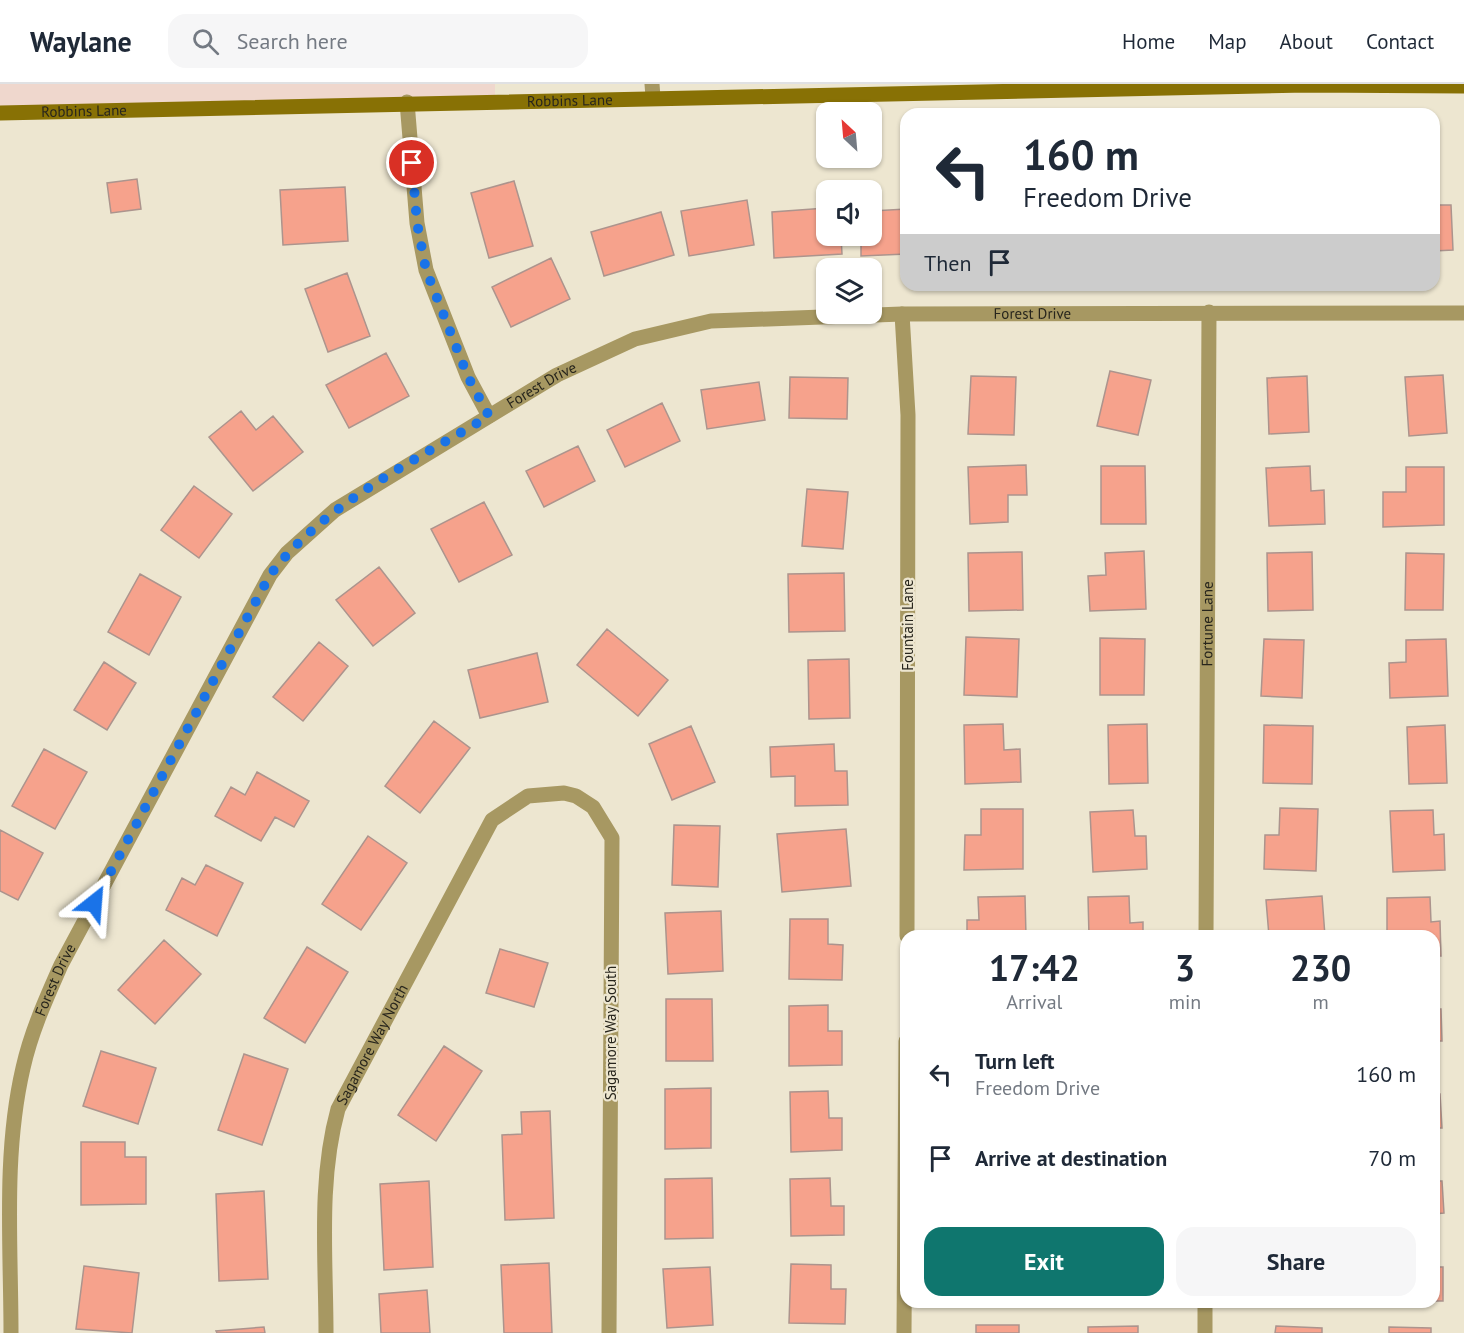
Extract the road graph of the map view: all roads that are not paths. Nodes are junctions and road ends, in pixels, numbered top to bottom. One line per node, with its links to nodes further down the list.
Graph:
1 (1306, 84): 2 (street, Robbins Lane); 3 (street, Robbins Lane)
2 (1464, 86)
3 (652, 91): 4 (street, Robbins Lane)
4 (407, 102): 5 (street, Robbins Lane); 9 (street)
5 (0, 113)
6 (1209, 312): 7 (street, Forest Drive); 8 (street, Forest Drive); 12 (street, Fortune Lane)
7 (1464, 313)
8 (902, 314): 9 (street, Forest Drive); 11 (street, Fountain Lane)
9 (489, 416): 15 (street, Forest Drive)
10 (528, 796): 16 (street, Sagamore Way North); 17 (street, Sagamore Way South)
11 (907, 930)
12 (1206, 930)
13 (904, 1308): 18 (street)
14 (1205, 1308): 19 (street)
15 (11, 1333)
16 (326, 1333)
17 (609, 1333)
18 (904, 1333)
19 (1205, 1333)

